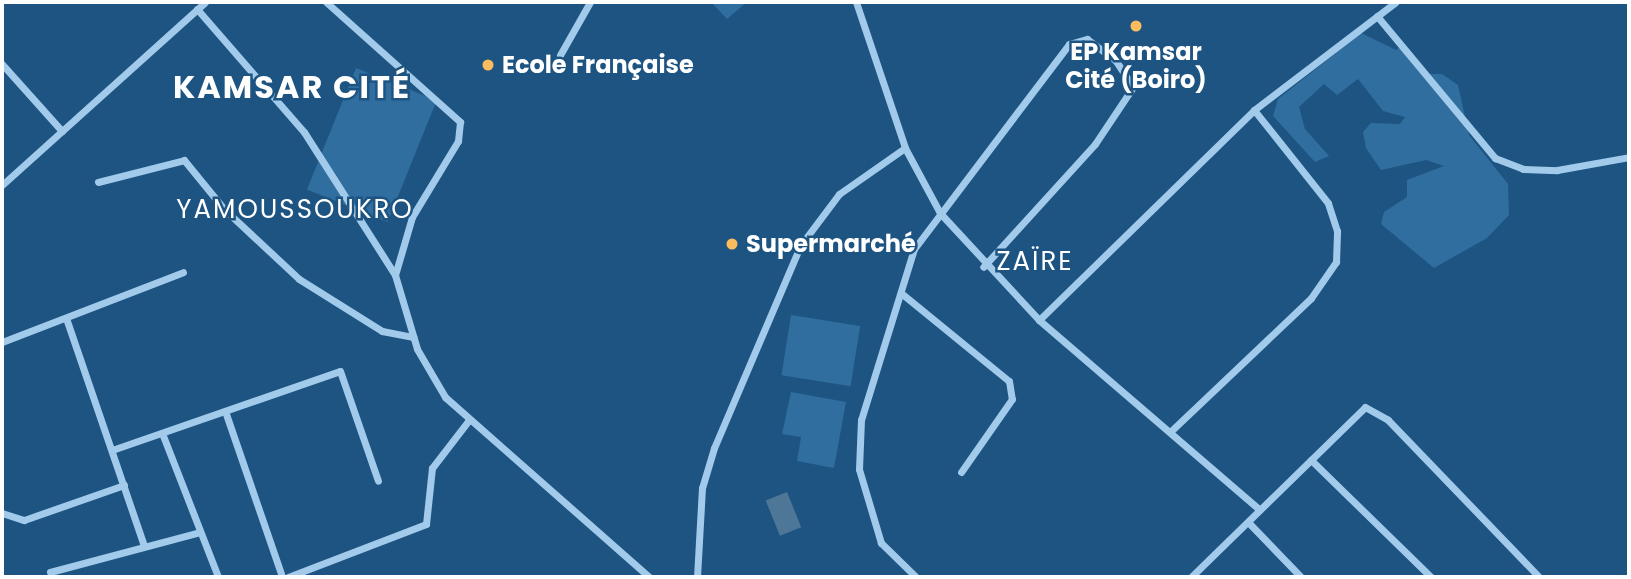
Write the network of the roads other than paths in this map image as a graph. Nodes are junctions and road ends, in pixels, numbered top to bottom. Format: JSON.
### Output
{"nodes":[{"id":1,"x":205,"y":2,"type":"edge"},
{"id":2,"x":326,"y":2,"type":"edge"},
{"id":3,"x":590,"y":2,"type":"edge"},
{"id":4,"x":856,"y":2,"type":"edge"},
{"id":5,"x":1396,"y":2,"type":"edge"},
{"id":6,"x":197,"y":9,"type":"junction"},
{"id":7,"x":1377,"y":16,"type":"junction"},
{"id":8,"x":560,"y":55,"type":"dead end"},
{"id":9,"x":2,"y":64,"type":"edge"},
{"id":10,"x":1254,"y":110,"type":"junction"},
{"id":11,"x":61,"y":131,"type":"junction"},
{"id":12,"x":905,"y":148,"type":"junction"},
{"id":13,"x":1629,"y":157,"type":"edge"},
{"id":14,"x":98,"y":182,"type":"dead end"},
{"id":15,"x":2,"y":185,"type":"edge"},
{"id":16,"x":940,"y":213,"type":"junction"},
{"id":17,"x":983,"y":267,"type":"junction"},
{"id":18,"x":183,"y":272,"type":"dead end"},
{"id":19,"x":395,"y":275,"type":"junction"},
{"id":20,"x":901,"y":293,"type":"junction"},
{"id":21,"x":65,"y":318,"type":"junction"},
{"id":22,"x":1038,"y":320,"type":"junction"},
{"id":23,"x":413,"y":337,"type":"junction"},
{"id":24,"x":2,"y":342,"type":"edge"},
{"id":25,"x":225,"y":411,"type":"junction"},
{"id":26,"x":468,"y":420,"type":"junction"},
{"id":27,"x":1171,"y":431,"type":"junction"},
{"id":28,"x":162,"y":433,"type":"junction"},
{"id":29,"x":112,"y":450,"type":"junction"},
{"id":30,"x":1311,"y":460,"type":"junction"},
{"id":31,"x":961,"y":472,"type":"dead end"},
{"id":32,"x":377,"y":481,"type":"dead end"},
{"id":33,"x":124,"y":485,"type":"junction"},
{"id":34,"x":1259,"y":510,"type":"junction"},
{"id":35,"x":2,"y":513,"type":"edge"},
{"id":36,"x":1248,"y":522,"type":"junction"},
{"id":37,"x":200,"y":532,"type":"junction"},
{"id":38,"x":144,"y":546,"type":"junction"},
{"id":39,"x":50,"y":572,"type":"dead end"},
{"id":40,"x":218,"y":577,"type":"edge"},
{"id":41,"x":282,"y":577,"type":"edge"},
{"id":42,"x":288,"y":577,"type":"edge"},
{"id":43,"x":649,"y":577,"type":"edge"},
{"id":44,"x":696,"y":577,"type":"edge"},
{"id":45,"x":916,"y":577,"type":"edge"},
{"id":46,"x":1191,"y":577,"type":"edge"},
{"id":47,"x":1301,"y":577,"type":"edge"},
{"id":48,"x":1431,"y":577,"type":"edge"},
{"id":49,"x":1539,"y":577,"type":"edge"}],
"edges":[{"from":1,"to":6,"type":"street"},
{"from":2,"to":19,"type":"street"},
{"from":3,"to":8,"type":"street"},
{"from":4,"to":12,"type":"street"},
{"from":5,"to":7,"type":"street"},
{"from":6,"to":11,"type":"street"},
{"from":6,"to":19,"type":"street"},
{"from":7,"to":10,"type":"street"},
{"from":7,"to":13,"type":"street"},
{"from":9,"to":11,"type":"street"},
{"from":10,"to":22,"type":"street"},
{"from":10,"to":27,"type":"street"},
{"from":11,"to":15,"type":"street"},
{"from":12,"to":16,"type":"street"},
{"from":12,"to":44,"type":"street"},
{"from":14,"to":23,"type":"street"},
{"from":16,"to":17,"type":"street"},
{"from":16,"to":17,"type":"street"},
{"from":16,"to":20,"type":"street"},
{"from":17,"to":22,"type":"street"},
{"from":18,"to":21,"type":"street"},
{"from":19,"to":23,"type":"street"},
{"from":20,"to":31,"type":"street"},
{"from":20,"to":45,"type":"street"},
{"from":21,"to":24,"type":"street"},
{"from":21,"to":29,"type":"street"},
{"from":22,"to":27,"type":"street"},
{"from":23,"to":26,"type":"street"},
{"from":25,"to":28,"type":"street"},
{"from":25,"to":32,"type":"street"},
{"from":25,"to":41,"type":"street"},
{"from":26,"to":42,"type":"street"},
{"from":26,"to":43,"type":"street"},
{"from":27,"to":34,"type":"street"},
{"from":28,"to":29,"type":"street"},
{"from":28,"to":37,"type":"street"},
{"from":29,"to":33,"type":"street"},
{"from":30,"to":34,"type":"street"},
{"from":30,"to":48,"type":"street"},
{"from":30,"to":49,"type":"street"},
{"from":33,"to":35,"type":"street"},
{"from":33,"to":38,"type":"street"},
{"from":34,"to":36,"type":"street"},
{"from":36,"to":46,"type":"street"},
{"from":36,"to":47,"type":"street"},
{"from":37,"to":38,"type":"street"},
{"from":37,"to":40,"type":"street"},
{"from":38,"to":39,"type":"street"}]}
